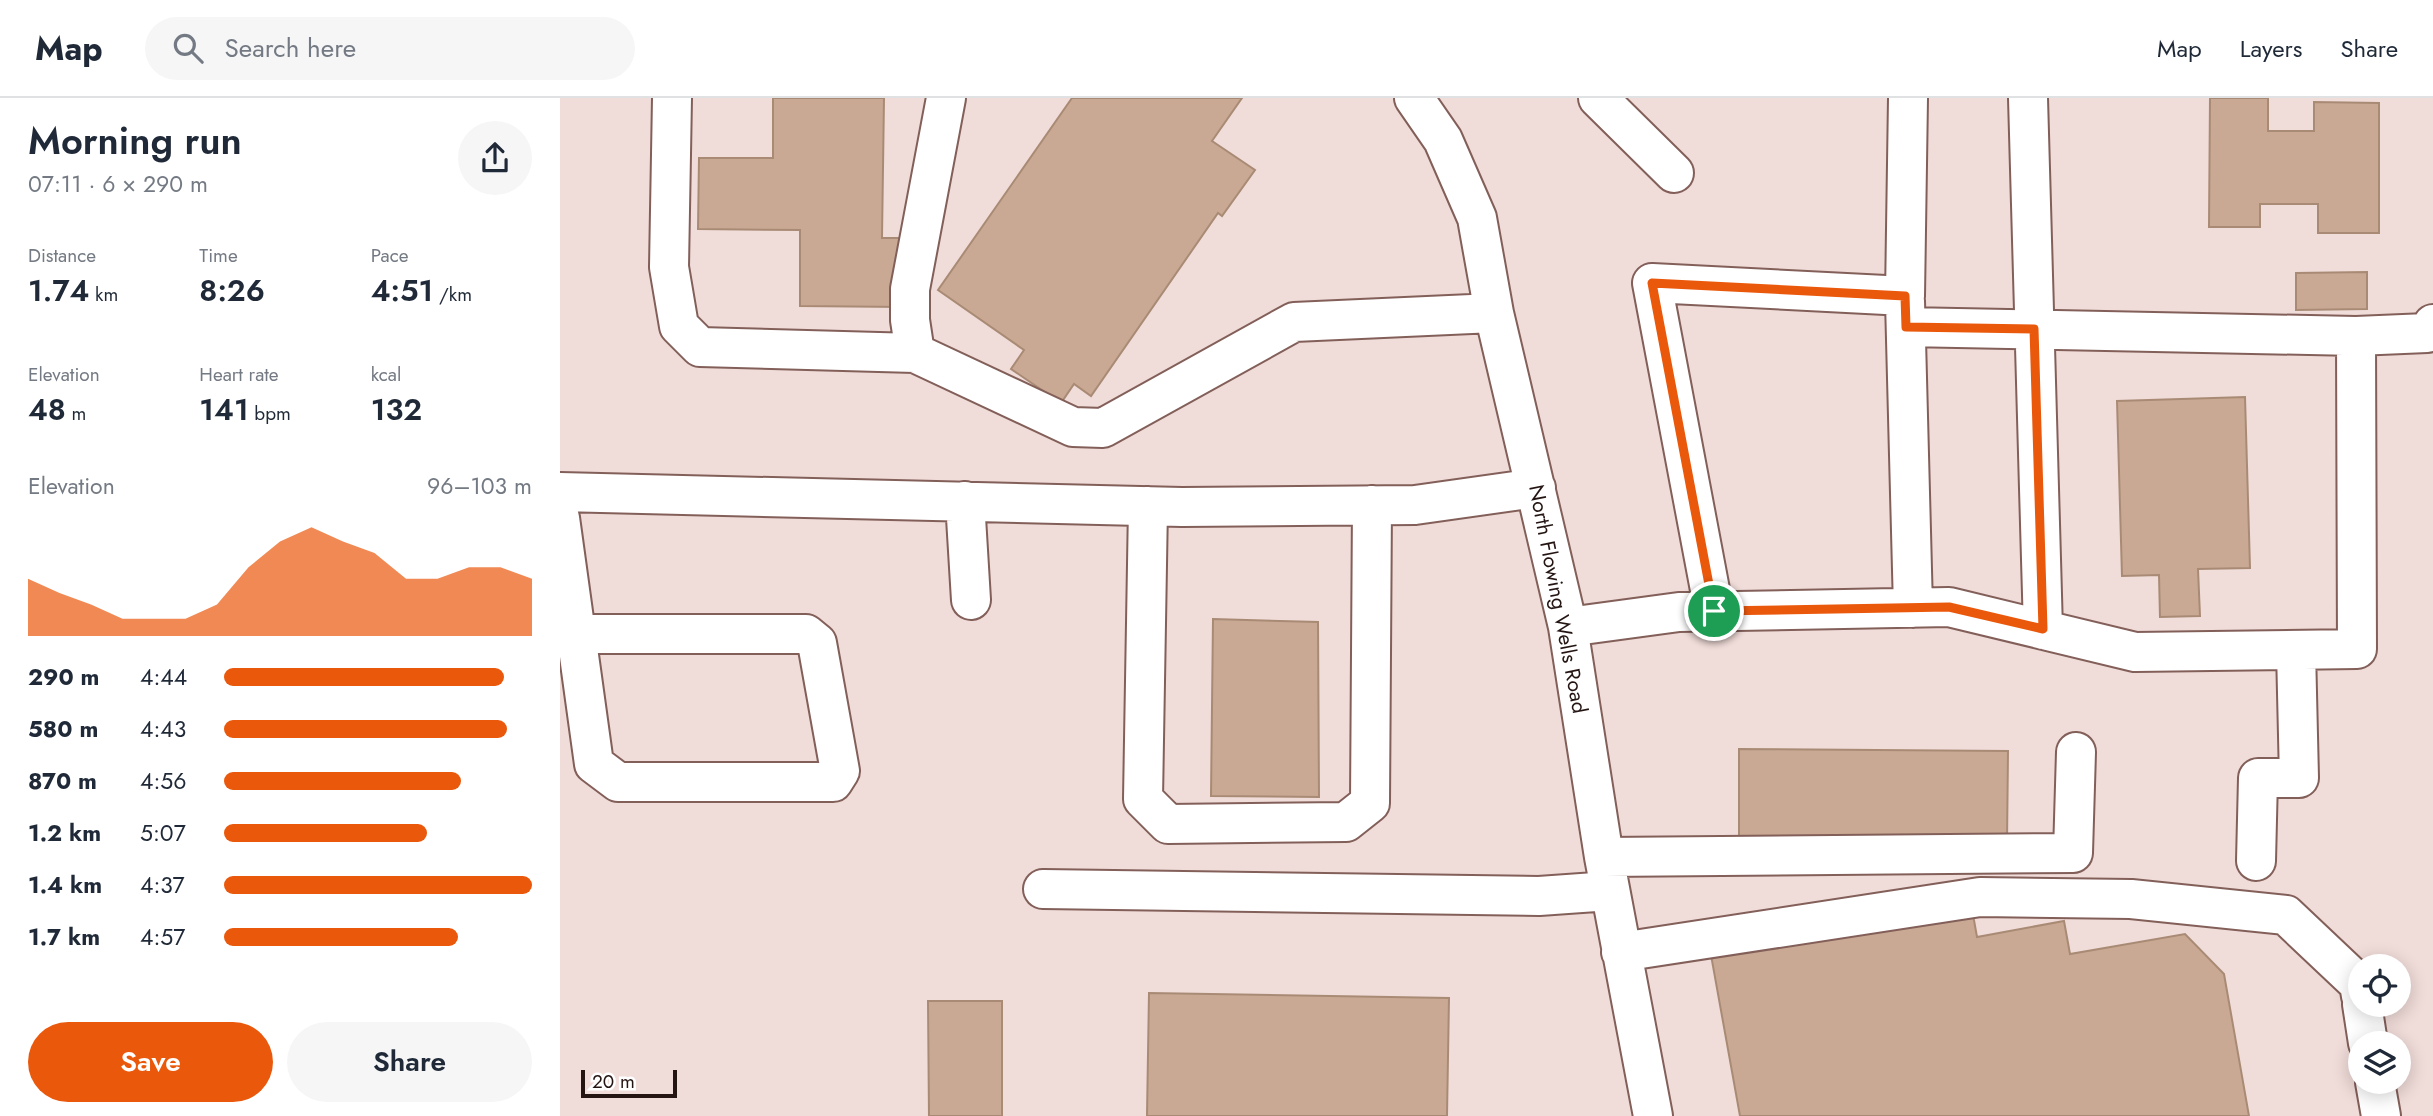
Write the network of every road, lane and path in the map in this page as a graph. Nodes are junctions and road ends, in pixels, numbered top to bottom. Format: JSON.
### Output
{"nodes":[{"id":1,"x":672,"y":98,"type":"edge"},
{"id":2,"x":946,"y":98,"type":"edge"},
{"id":3,"x":1414,"y":98,"type":"edge"},
{"id":4,"x":1448,"y":98,"type":"edge"},
{"id":5,"x":1598,"y":98,"type":"edge"},
{"id":6,"x":1908,"y":98,"type":"edge"},
{"id":7,"x":2028,"y":98,"type":"edge"},
{"id":8,"x":1443,"y":140,"type":"junction"},
{"id":9,"x":1674,"y":173,"type":"dead end"},
{"id":10,"x":1905,"y":311,"type":"junction"},
{"id":11,"x":1494,"y":313,"type":"junction"},
{"id":12,"x":2433,"y":324,"type":"edge"},
{"id":13,"x":2034,"y":329,"type":"junction"},
{"id":14,"x":2356,"y":336,"type":"junction"},
{"id":15,"x":915,"y":353,"type":"junction"},
{"id":16,"x":1536,"y":488,"type":"junction"},
{"id":17,"x":560,"y":492,"type":"edge"},
{"id":18,"x":965,"y":501,"type":"junction"},
{"id":19,"x":1372,"y":505,"type":"junction"},
{"id":20,"x":1148,"y":506,"type":"junction"},
{"id":21,"x":560,"y":518,"type":"edge"},
{"id":22,"x":971,"y":600,"type":"dead end"},
{"id":23,"x":1913,"y":608,"type":"junction"},
{"id":24,"x":1714,"y":611,"type":"junction"},
{"id":25,"x":1568,"y":627,"type":"junction"},
{"id":26,"x":2043,"y":629,"type":"junction"},
{"id":27,"x":575,"y":634,"type":"junction"},
{"id":28,"x":2296,"y":650,"type":"junction"},
{"id":29,"x":2076,"y":752,"type":"dead end"},
{"id":30,"x":2256,"y":861,"type":"dead end"},
{"id":31,"x":1607,"y":874,"type":"junction"},
{"id":32,"x":1044,"y":889,"type":"dead end"},
{"id":33,"x":1621,"y":952,"type":"junction"},
{"id":34,"x":2348,"y":974,"type":"edge"},
{"id":35,"x":2377,"y":1094,"type":"edge"},
{"id":36,"x":1653,"y":1116,"type":"edge"},
{"id":37,"x":2381,"y":1116,"type":"edge"}],
"edges":[{"from":1,"to":15,"type":"street"},
{"from":2,"to":15,"type":"street"},
{"from":3,"to":8,"type":"street","name":"North Flowing Wells Road"},
{"from":4,"to":8,"type":"street"},
{"from":5,"to":9,"type":"street"},
{"from":6,"to":10,"type":"street"},
{"from":7,"to":13,"type":"street"},
{"from":8,"to":11,"type":"street","name":"North Flowing Wells Road"},
{"from":10,"to":13,"type":"street"},
{"from":10,"to":23,"type":"street"},
{"from":10,"to":24,"type":"street"},
{"from":11,"to":15,"type":"street"},
{"from":11,"to":16,"type":"street","name":"North Flowing Wells Road"},
{"from":12,"to":14,"type":"street"},
{"from":13,"to":14,"type":"street"},
{"from":13,"to":26,"type":"street"},
{"from":14,"to":28,"type":"street"},
{"from":16,"to":19,"type":"street"},
{"from":16,"to":25,"type":"street","name":"North Flowing Wells Road"},
{"from":17,"to":18,"type":"street"},
{"from":18,"to":20,"type":"street"},
{"from":18,"to":22,"type":"street"},
{"from":19,"to":20,"type":"street"},
{"from":19,"to":20,"type":"street"},
{"from":21,"to":27,"type":"street"},
{"from":23,"to":24,"type":"street"},
{"from":23,"to":26,"type":"street"},
{"from":24,"to":25,"type":"street"},
{"from":25,"to":31,"type":"street","name":"North Flowing Wells Road"},
{"from":26,"to":28,"type":"street"},
{"from":27,"to":27,"type":"street"},
{"from":28,"to":30,"type":"street"},
{"from":29,"to":31,"type":"street"},
{"from":31,"to":32,"type":"street"},
{"from":31,"to":33,"type":"street","name":"North Flowing Wells Road"},
{"from":33,"to":34,"type":"street"},
{"from":33,"to":36,"type":"street","name":"North Flowing Wells Road"},
{"from":35,"to":37,"type":"street"}]}
